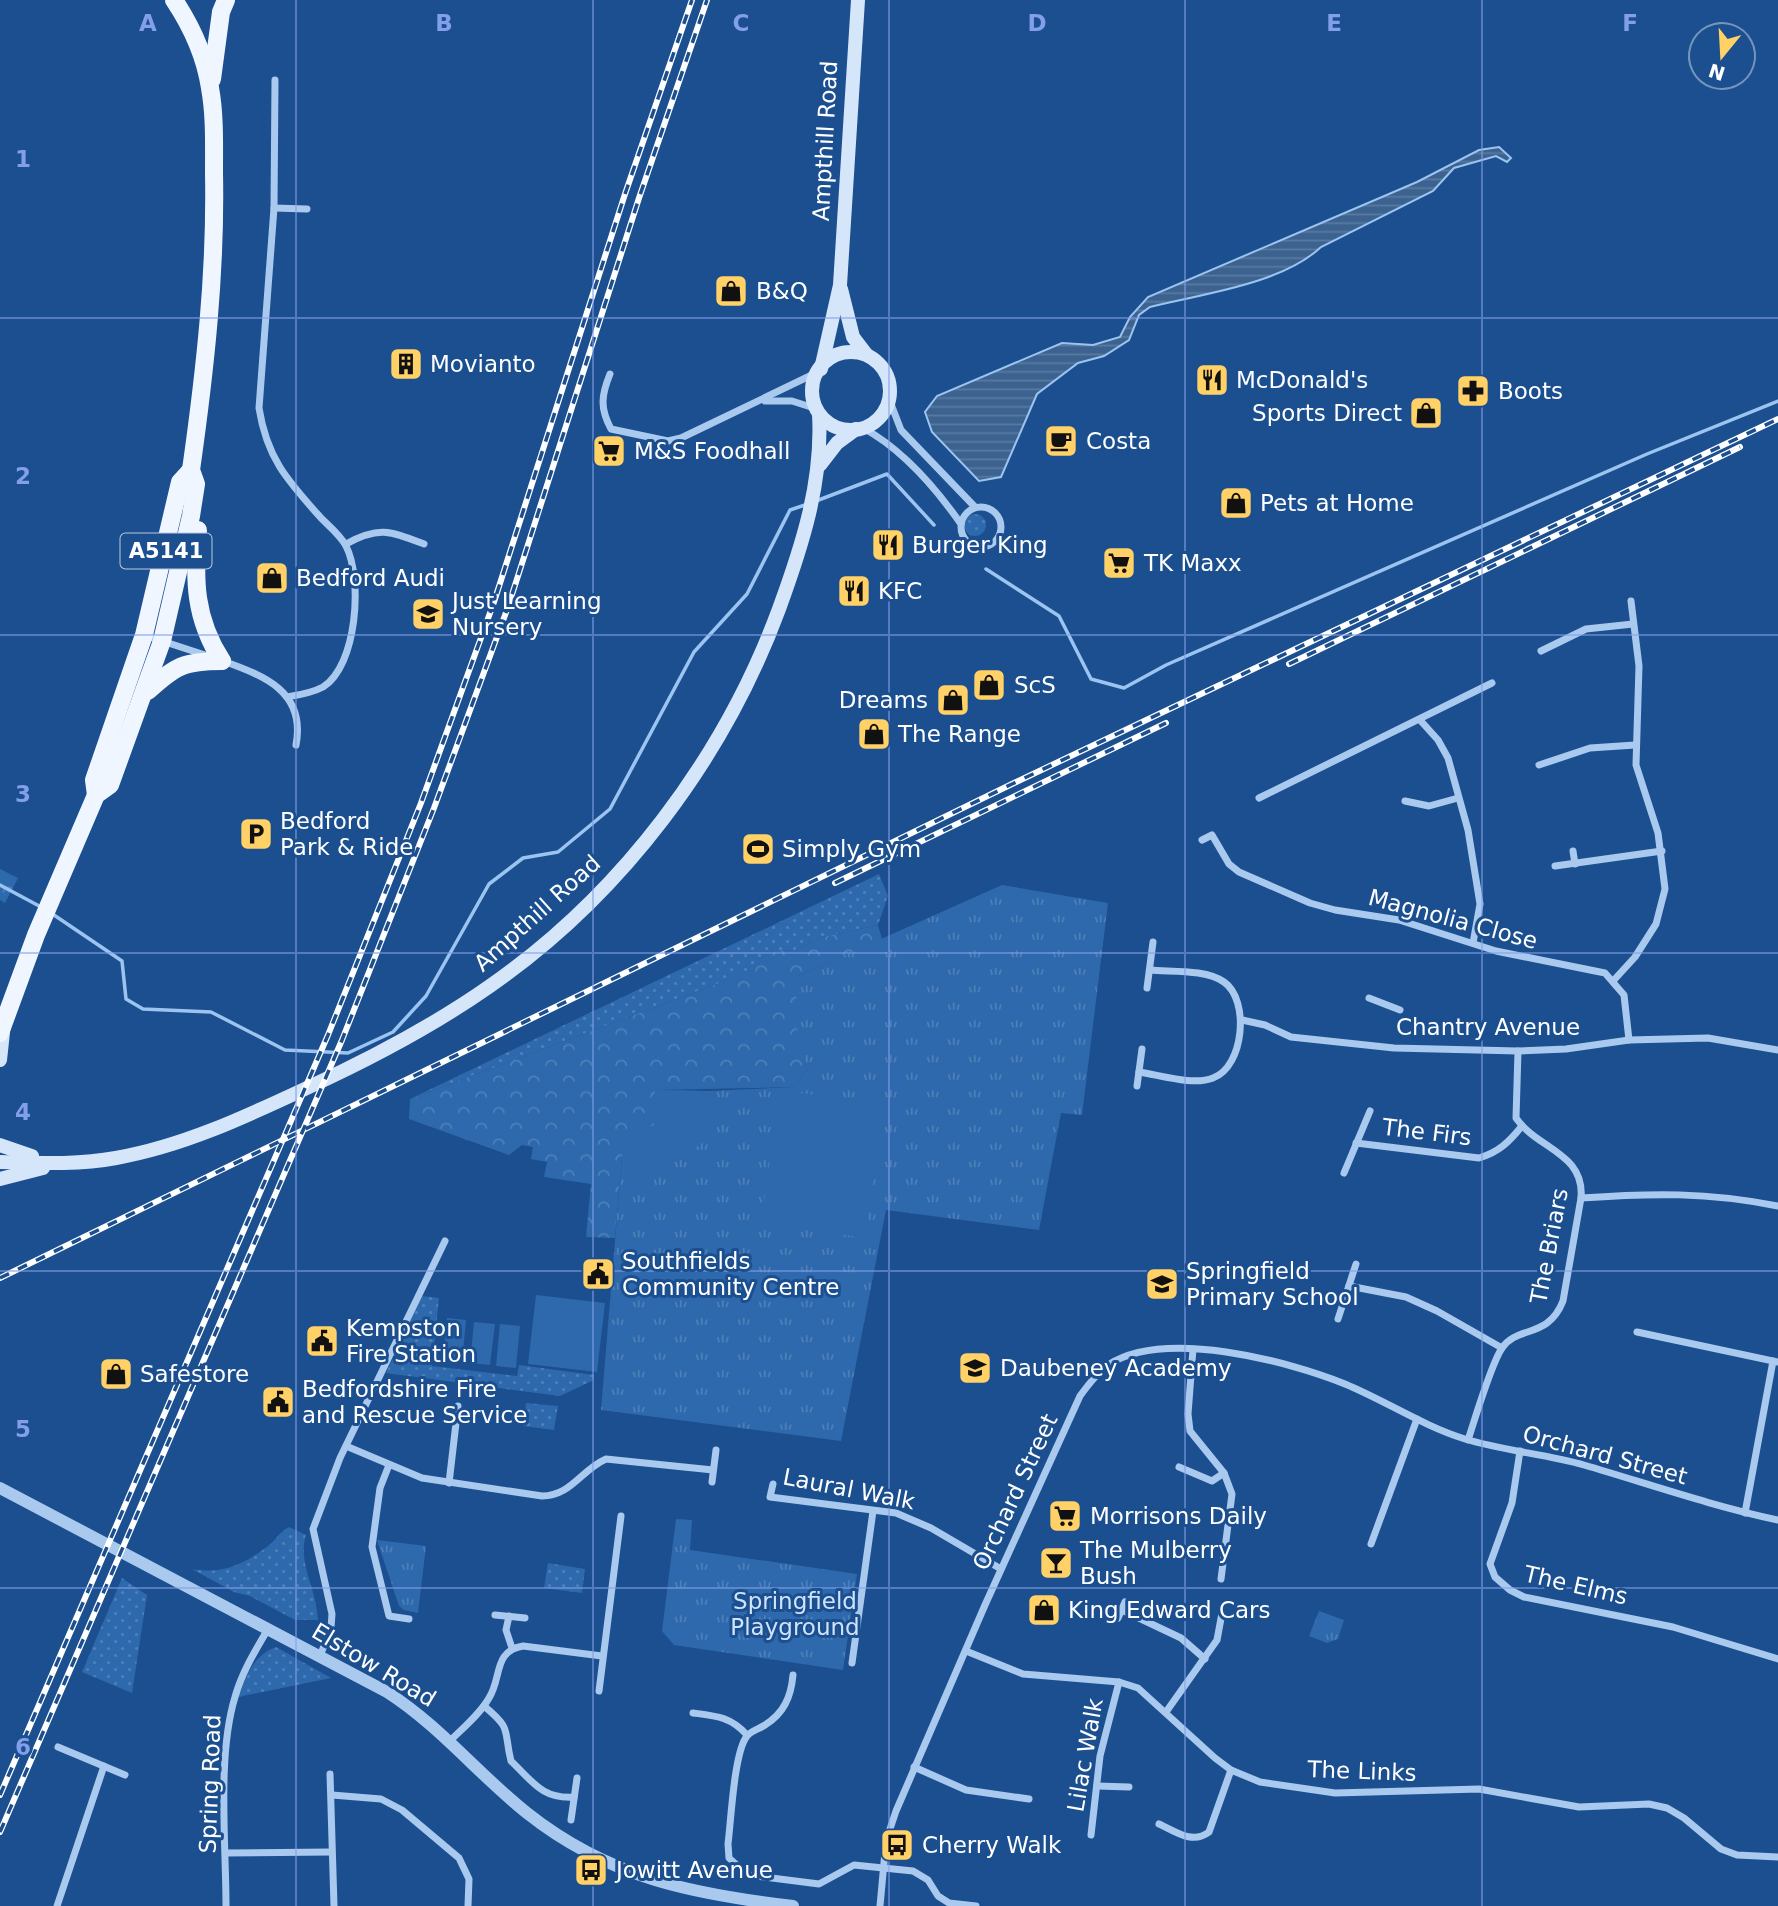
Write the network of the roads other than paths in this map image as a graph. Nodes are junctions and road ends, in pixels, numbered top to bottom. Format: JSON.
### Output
{"nodes":[{"id":1,"x":174,"y":0,"type":"edge"},
{"id":2,"x":226,"y":0,"type":"edge"},
{"id":3,"x":858,"y":0,"type":"edge"},
{"id":4,"x":275,"y":80,"type":"dead end"},
{"id":5,"x":211,"y":88,"type":"junction"},
{"id":6,"x":274,"y":208,"type":"junction"},
{"id":7,"x":307,"y":209,"type":"dead end"},
{"id":8,"x":840,"y":285,"type":"junction"},
{"id":9,"x":866,"y":354,"type":"junction"},
{"id":10,"x":819,"y":370,"type":"junction"},
{"id":11,"x":610,"y":374,"type":"dead end"},
{"id":12,"x":889,"y":399,"type":"junction"},
{"id":13,"x":764,"y":401,"type":"junction"},
{"id":14,"x":817,"y":411,"type":"junction"},
{"id":15,"x":859,"y":429,"type":"junction"},
{"id":16,"x":819,"y":466,"type":"junction"},
{"id":17,"x":191,"y":470,"type":"junction"},
{"id":18,"x":975,"y":508,"type":"junction"},
{"id":19,"x":191,"y":516,"type":"junction"},
{"id":20,"x":961,"y":524,"type":"junction"},
{"id":21,"x":345,"y":544,"type":"junction"},
{"id":22,"x":424,"y":544,"type":"dead end"},
{"id":23,"x":1631,"y":601,"type":"dead end"},
{"id":24,"x":1633,"y":624,"type":"junction"},
{"id":25,"x":144,"y":635,"type":"junction"},
{"id":26,"x":162,"y":641,"type":"junction"},
{"id":27,"x":1541,"y":651,"type":"dead end"},
{"id":28,"x":222,"y":661,"type":"junction"},
{"id":29,"x":1492,"y":683,"type":"dead end"},
{"id":30,"x":145,"y":694,"type":"junction"},
{"id":31,"x":287,"y":697,"type":"junction"},
{"id":32,"x":1420,"y":720,"type":"junction"},
{"id":33,"x":296,"y":745,"type":"dead end"},
{"id":34,"x":1635,"y":745,"type":"junction"},
{"id":35,"x":1539,"y":765,"type":"dead end"},
{"id":36,"x":96,"y":795,"type":"junction"},
{"id":37,"x":1259,"y":798,"type":"dead end"},
{"id":38,"x":1458,"y":798,"type":"junction"},
{"id":39,"x":1405,"y":801,"type":"dead end"},
{"id":40,"x":1202,"y":840,"type":"dead end"},
{"id":41,"x":1573,"y":851,"type":"dead end"},
{"id":42,"x":1662,"y":851,"type":"junction"},
{"id":43,"x":1575,"y":864,"type":"junction"},
{"id":44,"x":1555,"y":866,"type":"dead end"},
{"id":45,"x":1153,"y":942,"type":"dead end"},
{"id":46,"x":1473,"y":943,"type":"junction"},
{"id":47,"x":1150,"y":970,"type":"junction"},
{"id":48,"x":1614,"y":980,"type":"junction"},
{"id":49,"x":1147,"y":988,"type":"dead end"},
{"id":50,"x":1369,"y":998,"type":"dead end"},
{"id":51,"x":1400,"y":1010,"type":"dead end"},
{"id":52,"x":1242,"y":1020,"type":"junction"},
{"id":53,"x":2,"y":1026,"type":"edge"},
{"id":54,"x":1629,"y":1040,"type":"junction"},
{"id":55,"x":1142,"y":1049,"type":"dead end"},
{"id":56,"x":1778,"y":1050,"type":"edge"},
{"id":57,"x":1518,"y":1051,"type":"junction"},
{"id":58,"x":0,"y":1060,"type":"edge"},
{"id":59,"x":1139,"y":1072,"type":"junction"},
{"id":60,"x":1137,"y":1086,"type":"dead end"},
{"id":61,"x":1370,"y":1111,"type":"dead end"},
{"id":62,"x":1522,"y":1126,"type":"junction"},
{"id":63,"x":1356,"y":1143,"type":"junction"},
{"id":64,"x":0,"y":1145,"type":"edge"},
{"id":65,"x":0,"y":1162,"type":"edge"},
{"id":66,"x":68,"y":1163,"type":"junction"},
{"id":67,"x":1344,"y":1173,"type":"dead end"},
{"id":68,"x":0,"y":1179,"type":"edge"},
{"id":69,"x":1580,"y":1198,"type":"junction"},
{"id":70,"x":1778,"y":1206,"type":"edge"},
{"id":71,"x":445,"y":1241,"type":"dead end"},
{"id":72,"x":1356,"y":1264,"type":"dead end"},
{"id":73,"x":1349,"y":1286,"type":"junction"},
{"id":74,"x":1338,"y":1319,"type":"dead end"},
{"id":75,"x":1637,"y":1332,"type":"dead end"},
{"id":76,"x":1502,"y":1348,"type":"junction"},
{"id":77,"x":1193,"y":1349,"type":"junction"},
{"id":78,"x":1775,"y":1362,"type":"edge"},
{"id":79,"x":458,"y":1406,"type":"dead end"},
{"id":80,"x":1417,"y":1419,"type":"junction"},
{"id":81,"x":1468,"y":1440,"type":"junction"},
{"id":82,"x":346,"y":1446,"type":"junction"},
{"id":83,"x":716,"y":1450,"type":"dead end"},
{"id":84,"x":1520,"y":1451,"type":"junction"},
{"id":85,"x":389,"y":1465,"type":"junction"},
{"id":86,"x":1179,"y":1467,"type":"dead end"},
{"id":87,"x":713,"y":1471,"type":"junction"},
{"id":88,"x":1223,"y":1472,"type":"junction"},
{"id":89,"x":712,"y":1482,"type":"dead end"},
{"id":90,"x":449,"y":1483,"type":"junction"},
{"id":91,"x":773,"y":1484,"type":"dead end"},
{"id":92,"x":0,"y":1488,"type":"edge"},
{"id":93,"x":873,"y":1511,"type":"junction"},
{"id":94,"x":1745,"y":1513,"type":"junction"},
{"id":95,"x":621,"y":1516,"type":"dead end"},
{"id":96,"x":1778,"y":1520,"type":"edge"},
{"id":97,"x":1371,"y":1544,"type":"dead end"},
{"id":98,"x":1001,"y":1569,"type":"junction"},
{"id":99,"x":1221,"y":1579,"type":"dead end"},
{"id":100,"x":1222,"y":1613,"type":"dead end"},
{"id":101,"x":495,"y":1615,"type":"dead end"},
{"id":102,"x":509,"y":1616,"type":"junction"},
{"id":103,"x":525,"y":1618,"type":"dead end"},
{"id":104,"x":1118,"y":1618,"type":"dead end"},
{"id":105,"x":408,"y":1619,"type":"dead end"},
{"id":106,"x":268,"y":1629,"type":"junction"},
{"id":107,"x":512,"y":1648,"type":"junction"},
{"id":108,"x":966,"y":1651,"type":"junction"},
{"id":109,"x":320,"y":1656,"type":"junction"},
{"id":110,"x":602,"y":1656,"type":"junction"},
{"id":111,"x":1205,"y":1659,"type":"junction"},
{"id":112,"x":1778,"y":1659,"type":"edge"},
{"id":113,"x":852,"y":1662,"type":"dead end"},
{"id":114,"x":793,"y":1675,"type":"dead end"},
{"id":115,"x":1119,"y":1682,"type":"junction"},
{"id":116,"x":599,"y":1691,"type":"dead end"},
{"id":117,"x":484,"y":1706,"type":"junction"},
{"id":118,"x":1166,"y":1712,"type":"junction"},
{"id":119,"x":694,"y":1713,"type":"dead end"},
{"id":120,"x":747,"y":1735,"type":"junction"},
{"id":121,"x":451,"y":1740,"type":"junction"},
{"id":122,"x":58,"y":1747,"type":"dead end"},
{"id":123,"x":104,"y":1766,"type":"junction"},
{"id":124,"x":914,"y":1767,"type":"junction"},
{"id":125,"x":1231,"y":1770,"type":"junction"},
{"id":126,"x":125,"y":1774,"type":"dead end"},
{"id":127,"x":330,"y":1774,"type":"dead end"},
{"id":128,"x":577,"y":1778,"type":"dead end"},
{"id":129,"x":1097,"y":1786,"type":"junction"},
{"id":130,"x":1129,"y":1787,"type":"dead end"},
{"id":131,"x":332,"y":1795,"type":"junction"},
{"id":132,"x":574,"y":1797,"type":"junction"},
{"id":133,"x":1029,"y":1799,"type":"dead end"},
{"id":134,"x":1083,"y":1814,"type":"dead end"},
{"id":135,"x":1093,"y":1814,"type":"junction"},
{"id":136,"x":571,"y":1820,"type":"dead end"},
{"id":137,"x":1159,"y":1824,"type":"dead end"},
{"id":138,"x":1091,"y":1835,"type":"dead end"},
{"id":139,"x":331,"y":1852,"type":"junction"},
{"id":140,"x":226,"y":1853,"type":"junction"},
{"id":141,"x":1778,"y":1857,"type":"edge"},
{"id":142,"x":881,"y":1868,"type":"junction"},
{"id":143,"x":754,"y":1904,"type":"edge"},
{"id":144,"x":57,"y":1906,"type":"edge"},
{"id":145,"x":226,"y":1906,"type":"edge"},
{"id":146,"x":334,"y":1906,"type":"edge"},
{"id":147,"x":468,"y":1906,"type":"edge"},
{"id":148,"x":793,"y":1906,"type":"edge"},
{"id":149,"x":880,"y":1906,"type":"edge"},
{"id":150,"x":976,"y":1906,"type":"edge"}],
"edges":[{"from":1,"to":5,"type":"main road","number":"A5141"},
{"from":2,"to":5,"type":"main road","number":"A5141"},
{"from":3,"to":8,"type":"main road","name":"Ampthill Road"},
{"from":4,"to":6,"type":"street"},
{"from":5,"to":17,"type":"main road","number":"A5141"},
{"from":6,"to":7,"type":"street"},
{"from":6,"to":21,"type":"street"},
{"from":8,"to":9,"type":"main road","name":"Ampthill Road"},
{"from":8,"to":10,"type":"main road","name":"Ampthill Road"},
{"from":9,"to":10,"type":"main road"},
{"from":9,"to":12,"type":"main road"},
{"from":10,"to":13,"type":"street"},
{"from":10,"to":14,"type":"main road"},
{"from":11,"to":13,"type":"street"},
{"from":12,"to":15,"type":"main road"},
{"from":12,"to":18,"type":"street"},
{"from":13,"to":14,"type":"street"},
{"from":14,"to":15,"type":"main road"},
{"from":14,"to":16,"type":"main road","name":"Ampthill Road"},
{"from":15,"to":16,"type":"main road","name":"Ampthill Road"},
{"from":15,"to":20,"type":"street"},
{"from":16,"to":66,"type":"main road","name":"Ampthill Road"},
{"from":17,"to":19,"type":"main road","number":"A5141"},
{"from":17,"to":25,"type":"main road","number":"A5141"},
{"from":18,"to":20,"type":"street"},
{"from":18,"to":20,"type":"street"},
{"from":19,"to":26,"type":"main road","number":"A5141"},
{"from":19,"to":28,"type":"main road"},
{"from":21,"to":22,"type":"street"},
{"from":21,"to":31,"type":"street"},
{"from":23,"to":24,"type":"street"},
{"from":24,"to":27,"type":"street"},
{"from":24,"to":34,"type":"street"},
{"from":25,"to":26,"type":"street"},
{"from":25,"to":36,"type":"main road","number":"A5141"},
{"from":26,"to":28,"type":"street"},
{"from":26,"to":30,"type":"main road","number":"A5141"},
{"from":28,"to":30,"type":"main road"},
{"from":28,"to":31,"type":"street"},
{"from":29,"to":32,"type":"street"},
{"from":30,"to":36,"type":"main road","number":"A5141"},
{"from":31,"to":33,"type":"street"},
{"from":32,"to":37,"type":"street"},
{"from":32,"to":38,"type":"street"},
{"from":34,"to":35,"type":"street"},
{"from":34,"to":42,"type":"street"},
{"from":36,"to":53,"type":"main road","number":"A5141"},
{"from":38,"to":39,"type":"street"},
{"from":38,"to":46,"type":"street"},
{"from":40,"to":46,"type":"street","name":"Magnolia Close"},
{"from":41,"to":43,"type":"street"},
{"from":42,"to":43,"type":"street"},
{"from":42,"to":48,"type":"street"},
{"from":43,"to":44,"type":"street"},
{"from":45,"to":47,"type":"street"},
{"from":46,"to":48,"type":"street","name":"Magnolia Close"},
{"from":47,"to":49,"type":"street"},
{"from":47,"to":52,"type":"street"},
{"from":48,"to":54,"type":"street"},
{"from":50,"to":51,"type":"street"},
{"from":52,"to":57,"type":"street","name":"Chantry Avenue"},
{"from":52,"to":59,"type":"street"},
{"from":53,"to":58,"type":"main road"},
{"from":54,"to":56,"type":"street","name":"Chantry Avenue"},
{"from":54,"to":57,"type":"street","name":"Chantry Avenue"},
{"from":55,"to":59,"type":"street"},
{"from":57,"to":62,"type":"street"},
{"from":59,"to":60,"type":"street"},
{"from":61,"to":63,"type":"street","name":"The Firs"},
{"from":62,"to":63,"type":"street","name":"The Firs"},
{"from":62,"to":69,"type":"street","name":"The Briars"},
{"from":63,"to":67,"type":"street","name":"The Firs"},
{"from":64,"to":66,"type":"main road"},
{"from":65,"to":66,"type":"main road","name":"Ampthill Road"},
{"from":66,"to":68,"type":"main road","name":"Ampthill Road"},
{"from":69,"to":70,"type":"street"},
{"from":69,"to":76,"type":"street","name":"The Briars"},
{"from":71,"to":82,"type":"street"},
{"from":72,"to":73,"type":"street"},
{"from":73,"to":74,"type":"street"},
{"from":73,"to":76,"type":"street"},
{"from":75,"to":78,"type":"street"},
{"from":76,"to":81,"type":"street"},
{"from":77,"to":80,"type":"street","name":"Orchard Street"},
{"from":77,"to":88,"type":"street"},
{"from":77,"to":98,"type":"street","name":"Orchard Street"},
{"from":78,"to":94,"type":"street"},
{"from":79,"to":90,"type":"street"},
{"from":80,"to":81,"type":"street","name":"Orchard Street"},
{"from":80,"to":97,"type":"street"},
{"from":81,"to":84,"type":"street","name":"Orchard Street"},
{"from":82,"to":85,"type":"street"},
{"from":82,"to":109,"type":"street"},
{"from":83,"to":87,"type":"street"},
{"from":84,"to":94,"type":"street","name":"Orchard Street"},
{"from":84,"to":112,"type":"street","name":"The Elms"},
{"from":85,"to":90,"type":"street"},
{"from":85,"to":105,"type":"street"},
{"from":86,"to":88,"type":"street"},
{"from":87,"to":89,"type":"street"},
{"from":87,"to":90,"type":"street"},
{"from":88,"to":99,"type":"street"},
{"from":91,"to":93,"type":"street","name":"Laural Walk"},
{"from":92,"to":106,"type":"street","name":"Elstow Road"},
{"from":93,"to":98,"type":"street","name":"Laural Walk"},
{"from":93,"to":113,"type":"street"},
{"from":94,"to":96,"type":"street","name":"Orchard Street"},
{"from":95,"to":110,"type":"street"},
{"from":98,"to":108,"type":"street","name":"Orchard Street"},
{"from":100,"to":111,"type":"street"},
{"from":101,"to":102,"type":"street"},
{"from":102,"to":103,"type":"street"},
{"from":102,"to":107,"type":"street"},
{"from":104,"to":111,"type":"street"},
{"from":106,"to":109,"type":"street","name":"Elstow Road"},
{"from":106,"to":140,"type":"street","name":"Spring Road"},
{"from":107,"to":110,"type":"street"},
{"from":107,"to":117,"type":"street"},
{"from":108,"to":115,"type":"street","name":"The Links"},
{"from":108,"to":124,"type":"street","name":"Orchard Street"},
{"from":109,"to":121,"type":"street","name":"Elstow Road"},
{"from":110,"to":116,"type":"street"},
{"from":111,"to":118,"type":"street"},
{"from":114,"to":120,"type":"street"},
{"from":115,"to":118,"type":"street","name":"The Links"},
{"from":115,"to":129,"type":"street","name":"Lilac Walk"},
{"from":117,"to":121,"type":"street"},
{"from":117,"to":132,"type":"street"},
{"from":118,"to":125,"type":"street","name":"The Links"},
{"from":119,"to":120,"type":"street"},
{"from":120,"to":142,"type":"street"},
{"from":121,"to":143,"type":"street","name":"Elstow Road"},
{"from":122,"to":123,"type":"street"},
{"from":123,"to":126,"type":"street"},
{"from":123,"to":144,"type":"street"},
{"from":124,"to":133,"type":"street","name":"Lilac Walk"},
{"from":124,"to":142,"type":"street","name":"Orchard Street"},
{"from":125,"to":137,"type":"street"},
{"from":125,"to":141,"type":"street","name":"The Links"},
{"from":127,"to":131,"type":"street"},
{"from":128,"to":132,"type":"street"},
{"from":129,"to":130,"type":"street"},
{"from":129,"to":135,"type":"street","name":"Lilac Walk"},
{"from":131,"to":139,"type":"street"},
{"from":131,"to":147,"type":"street"},
{"from":132,"to":136,"type":"street"},
{"from":134,"to":135,"type":"street"},
{"from":135,"to":138,"type":"street","name":"Lilac Walk"},
{"from":139,"to":140,"type":"street"},
{"from":139,"to":146,"type":"street"},
{"from":140,"to":145,"type":"street","name":"Spring Road"},
{"from":142,"to":149,"type":"street","name":"Orchard Street"},
{"from":142,"to":150,"type":"street"},
{"from":143,"to":148,"type":"street","name":"Elstow Road"}]}
